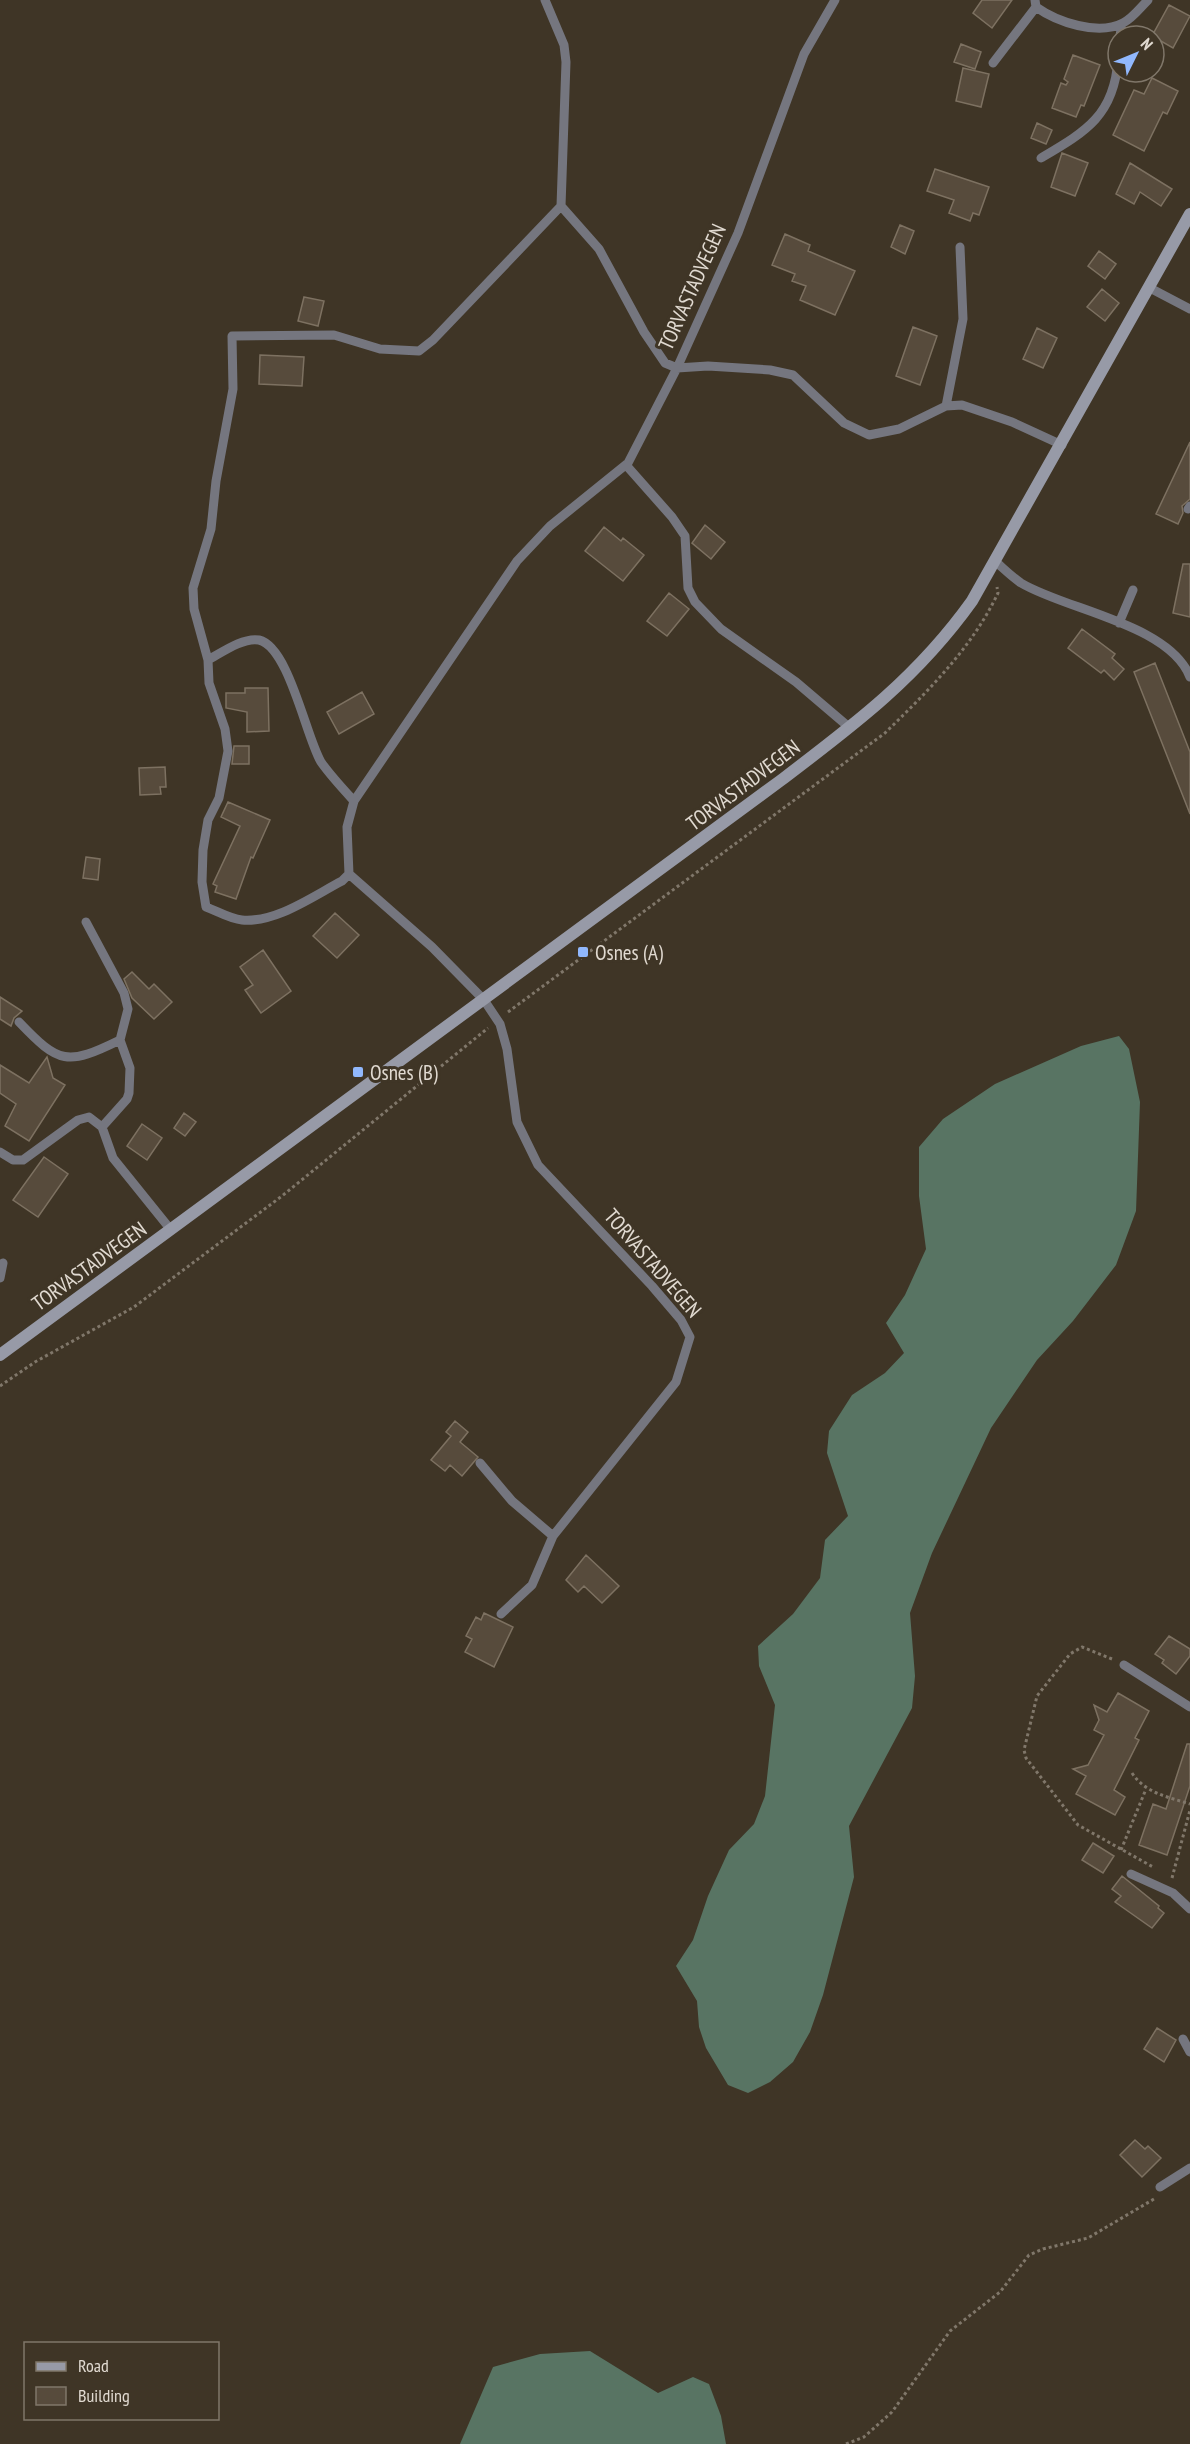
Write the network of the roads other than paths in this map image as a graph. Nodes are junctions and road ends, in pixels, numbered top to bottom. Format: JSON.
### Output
{"nodes":[{"id":1,"x":545,"y":0,"type":"edge"},
{"id":2,"x":835,"y":0,"type":"edge"},
{"id":3,"x":1148,"y":0,"type":"edge"},
{"id":4,"x":1036,"y":3,"type":"edge"},
{"id":5,"x":1122,"y":24,"type":"edge"},
{"id":6,"x":1106,"y":26,"type":"edge"},
{"id":7,"x":993,"y":63,"type":"dead end"},
{"id":8,"x":1111,"y":84,"type":"edge"},
{"id":9,"x":1041,"y":158,"type":"dead end"},
{"id":10,"x":561,"y":206,"type":"junction"},
{"id":11,"x":1190,"y":214,"type":"edge"},
{"id":12,"x":960,"y":248,"type":"dead end"},
{"id":13,"x":1148,"y":288,"type":"junction"},
{"id":14,"x":1190,"y":309,"type":"edge"},
{"id":15,"x":677,"y":368,"type":"junction"},
{"id":16,"x":946,"y":406,"type":"junction"},
{"id":17,"x":1062,"y":445,"type":"junction"},
{"id":18,"x":626,"y":465,"type":"junction"},
{"id":19,"x":996,"y":562,"type":"junction"},
{"id":20,"x":1133,"y":590,"type":"dead end"},
{"id":21,"x":1119,"y":622,"type":"junction"},
{"id":22,"x":208,"y":660,"type":"junction"},
{"id":23,"x":1190,"y":677,"type":"edge"},
{"id":24,"x":850,"y":728,"type":"junction"},
{"id":25,"x":354,"y":801,"type":"junction"},
{"id":26,"x":349,"y":874,"type":"junction"},
{"id":27,"x":86,"y":922,"type":"dead end"},
{"id":28,"x":484,"y":1000,"type":"junction"},
{"id":29,"x":19,"y":1022,"type":"dead end"},
{"id":30,"x":120,"y":1040,"type":"junction"},
{"id":31,"x":102,"y":1127,"type":"junction"},
{"id":32,"x":0,"y":1152,"type":"edge"},
{"id":33,"x":171,"y":1230,"type":"junction"},
{"id":34,"x":3,"y":1263,"type":"dead end"},
{"id":35,"x":0,"y":1278,"type":"edge"},
{"id":36,"x":0,"y":1355,"type":"edge"},
{"id":37,"x":480,"y":1463,"type":"dead end"},
{"id":38,"x":553,"y":1536,"type":"junction"},
{"id":39,"x":501,"y":1614,"type":"dead end"},
{"id":40,"x":1124,"y":1665,"type":"road end"},
{"id":41,"x":1190,"y":1707,"type":"edge"},
{"id":42,"x":1131,"y":1874,"type":"dead end"},
{"id":43,"x":1190,"y":1909,"type":"edge"},
{"id":44,"x":1183,"y":2039,"type":"dead end"},
{"id":45,"x":1190,"y":2052,"type":"edge"},
{"id":46,"x":1190,"y":2168,"type":"edge"},
{"id":47,"x":1160,"y":2187,"type":"road end"}],
"edges":[{"from":1,"to":10,"type":"lane"},
{"from":2,"to":15,"type":"lane","name":"TORVASTADVEGEN"},
{"from":3,"to":5,"type":"lane"},
{"from":4,"to":6,"type":"lane"},
{"from":4,"to":7,"type":"lane"},
{"from":8,"to":9,"type":"lane"},
{"from":10,"to":15,"type":"lane"},
{"from":10,"to":22,"type":"lane"},
{"from":11,"to":13,"type":"main road","name":"TORVASTADVEGEN"},
{"from":12,"to":16,"type":"lane"},
{"from":13,"to":14,"type":"lane"},
{"from":13,"to":17,"type":"main road","name":"TORVASTADVEGEN"},
{"from":15,"to":16,"type":"lane","name":"TORVASTADVEGEN"},
{"from":15,"to":18,"type":"lane"},
{"from":16,"to":17,"type":"lane"},
{"from":17,"to":19,"type":"main road","name":"TORVASTADVEGEN"},
{"from":18,"to":24,"type":"lane"},
{"from":18,"to":25,"type":"lane"},
{"from":19,"to":21,"type":"lane"},
{"from":19,"to":24,"type":"main road","name":"TORVASTADVEGEN"},
{"from":20,"to":21,"type":"lane"},
{"from":21,"to":23,"type":"lane"},
{"from":22,"to":25,"type":"lane"},
{"from":22,"to":26,"type":"lane"},
{"from":24,"to":28,"type":"main road","name":"TORVASTADVEGEN"},
{"from":25,"to":26,"type":"lane"},
{"from":26,"to":28,"type":"lane","name":"TORVASTADVEGEN"},
{"from":27,"to":30,"type":"lane"},
{"from":28,"to":33,"type":"main road","name":"TORVASTADVEGEN"},
{"from":28,"to":38,"type":"lane","name":"TORVASTADVEGEN"},
{"from":29,"to":30,"type":"lane"},
{"from":30,"to":31,"type":"lane"},
{"from":31,"to":32,"type":"lane"},
{"from":31,"to":33,"type":"lane","name":"TORVASTADVEGEN"},
{"from":33,"to":36,"type":"main road","name":"TORVASTADVEGEN"},
{"from":34,"to":35,"type":"lane"},
{"from":37,"to":38,"type":"lane"},
{"from":38,"to":39,"type":"lane","name":"TORVASTADVEGEN"},
{"from":40,"to":41,"type":"lane"},
{"from":42,"to":43,"type":"lane"},
{"from":44,"to":45,"type":"lane"},
{"from":46,"to":47,"type":"lane"}]}
